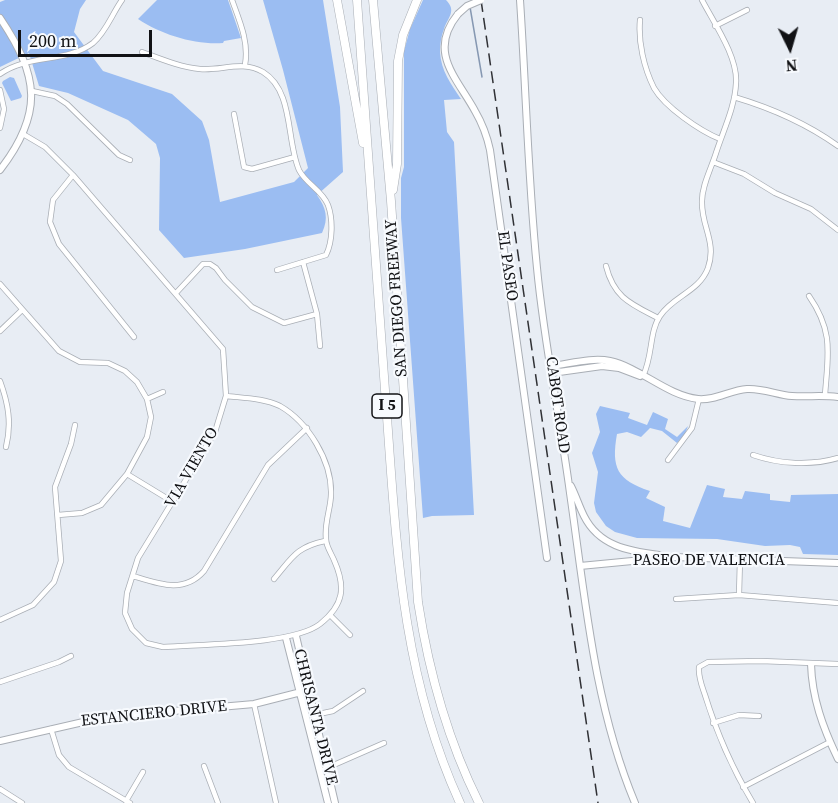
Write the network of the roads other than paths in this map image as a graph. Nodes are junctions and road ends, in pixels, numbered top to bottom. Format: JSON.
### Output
{"nodes":[{"id":1,"x":122,"y":0,"type":"edge"},
{"id":2,"x":232,"y":0,"type":"edge"},
{"id":3,"x":337,"y":0,"type":"edge"},
{"id":4,"x":357,"y":0,"type":"edge"},
{"id":5,"x":372,"y":0,"type":"edge"},
{"id":6,"x":417,"y":0,"type":"edge"},
{"id":7,"x":481,"y":0,"type":"edge"},
{"id":8,"x":520,"y":0,"type":"edge"},
{"id":9,"x":702,"y":0,"type":"edge"},
{"id":10,"x":747,"y":10,"type":"dead end"},
{"id":11,"x":0,"y":18,"type":"edge"},
{"id":12,"x":639,"y":20,"type":"dead end"},
{"id":13,"x":715,"y":26,"type":"junction"},
{"id":14,"x":142,"y":52,"type":"dead end"},
{"id":15,"x":25,"y":61,"type":"junction"},
{"id":16,"x":245,"y":65,"type":"junction"},
{"id":17,"x":0,"y":74,"type":"edge"},
{"id":18,"x":0,"y":90,"type":"edge"},
{"id":19,"x":32,"y":91,"type":"junction"},
{"id":20,"x":734,"y":97,"type":"junction"},
{"id":21,"x":234,"y":114,"type":"dead end"},
{"id":22,"x":0,"y":128,"type":"edge"},
{"id":23,"x":23,"y":134,"type":"junction"},
{"id":24,"x":720,"y":139,"type":"junction"},
{"id":25,"x":838,"y":146,"type":"edge"},
{"id":26,"x":295,"y":157,"type":"junction"},
{"id":27,"x":130,"y":160,"type":"dead end"},
{"id":28,"x":713,"y":162,"type":"junction"},
{"id":29,"x":0,"y":170,"type":"edge"},
{"id":30,"x":370,"y":173,"type":"junction"},
{"id":31,"x":73,"y":175,"type":"junction"},
{"id":32,"x":391,"y":201,"type":"junction"},
{"id":33,"x":838,"y":230,"type":"edge"},
{"id":34,"x":303,"y":262,"type":"junction"},
{"id":35,"x":606,"y":266,"type":"dead end"},
{"id":36,"x":277,"y":270,"type":"dead end"},
{"id":37,"x":0,"y":284,"type":"edge"},
{"id":38,"x":176,"y":293,"type":"junction"},
{"id":39,"x":809,"y":296,"type":"dead end"},
{"id":40,"x":22,"y":310,"type":"junction"},
{"id":41,"x":317,"y":314,"type":"junction"},
{"id":42,"x":658,"y":318,"type":"junction"},
{"id":43,"x":0,"y":331,"type":"edge"},
{"id":44,"x":134,"y":337,"type":"dead end"},
{"id":45,"x":320,"y":346,"type":"dead end"},
{"id":46,"x":551,"y":369,"type":"junction"},
{"id":47,"x":643,"y":376,"type":"junction"},
{"id":48,"x":0,"y":381,"type":"edge"},
{"id":49,"x":163,"y":392,"type":"dead end"},
{"id":50,"x":825,"y":395,"type":"junction"},
{"id":51,"x":226,"y":396,"type":"junction"},
{"id":52,"x":838,"y":397,"type":"edge"},
{"id":53,"x":147,"y":399,"type":"junction"},
{"id":54,"x":699,"y":399,"type":"junction"},
{"id":55,"x":75,"y":425,"type":"dead end"},
{"id":56,"x":307,"y":428,"type":"junction"},
{"id":57,"x":6,"y":447,"type":"dead end"},
{"id":58,"x":753,"y":455,"type":"dead end"},
{"id":59,"x":838,"y":458,"type":"edge"},
{"id":60,"x":668,"y":460,"type":"dead end"},
{"id":61,"x":127,"y":474,"type":"junction"},
{"id":62,"x":569,"y":483,"type":"junction"},
{"id":63,"x":173,"y":502,"type":"junction"},
{"id":64,"x":58,"y":515,"type":"junction"},
{"id":65,"x":325,"y":541,"type":"junction"},
{"id":66,"x":674,"y":557,"type":"junction"},
{"id":67,"x":547,"y":558,"type":"dead end"},
{"id":68,"x":740,"y":559,"type":"junction"},
{"id":69,"x":838,"y":562,"type":"edge"},
{"id":70,"x":580,"y":566,"type":"junction"},
{"id":71,"x":133,"y":576,"type":"junction"},
{"id":72,"x":274,"y":579,"type":"dead end"},
{"id":73,"x":739,"y":595,"type":"junction"},
{"id":74,"x":676,"y":599,"type":"dead end"},
{"id":75,"x":838,"y":603,"type":"edge"},
{"id":76,"x":330,"y":615,"type":"junction"},
{"id":77,"x":0,"y":620,"type":"edge"},
{"id":78,"x":350,"y":635,"type":"dead end"},
{"id":79,"x":296,"y":636,"type":"junction"},
{"id":80,"x":286,"y":638,"type":"junction"},
{"id":81,"x":71,"y":656,"type":"dead end"},
{"id":82,"x":811,"y":664,"type":"junction"},
{"id":83,"x":838,"y":664,"type":"edge"},
{"id":84,"x":0,"y":682,"type":"edge"},
{"id":85,"x":363,"y":690,"type":"dead end"},
{"id":86,"x":305,"y":691,"type":"junction"},
{"id":87,"x":254,"y":704,"type":"junction"},
{"id":88,"x":314,"y":716,"type":"junction"},
{"id":89,"x":759,"y":716,"type":"dead end"},
{"id":90,"x":713,"y":723,"type":"junction"},
{"id":91,"x":51,"y":728,"type":"junction"},
{"id":92,"x":0,"y":741,"type":"edge"},
{"id":93,"x":830,"y":742,"type":"junction"},
{"id":94,"x":384,"y":743,"type":"dead end"},
{"id":95,"x":838,"y":759,"type":"edge"},
{"id":96,"x":204,"y":766,"type":"dead end"},
{"id":97,"x":327,"y":768,"type":"junction"},
{"id":98,"x":320,"y":771,"type":"junction"},
{"id":99,"x":143,"y":772,"type":"dead end"},
{"id":100,"x":743,"y":787,"type":"junction"},
{"id":101,"x":0,"y":789,"type":"edge"},
{"id":102,"x":128,"y":802,"type":"edge"},
{"id":103,"x":22,"y":803,"type":"edge"},
{"id":104,"x":218,"y":803,"type":"edge"},
{"id":105,"x":276,"y":803,"type":"edge"},
{"id":106,"x":328,"y":803,"type":"edge"},
{"id":107,"x":335,"y":803,"type":"edge"},
{"id":108,"x":460,"y":803,"type":"edge"},
{"id":109,"x":479,"y":803,"type":"edge"},
{"id":110,"x":635,"y":803,"type":"edge"},
{"id":111,"x":753,"y":803,"type":"edge"}],
"edges":[{"from":1,"to":15,"type":"street"},
{"from":2,"to":16,"type":"street"},
{"from":3,"to":30,"type":"highway"},
{"from":4,"to":30,"type":"highway","name":"SAN DIEGO FREEWAY","number":"I 5"},
{"from":5,"to":32,"type":"highway","name":"SAN DIEGO FREEWAY","number":"I 5"},
{"from":6,"to":32,"type":"highway"},
{"from":7,"to":67,"type":"street","name":"EL PASEO","bridge":true},
{"from":8,"to":46,"type":"street","name":"CABOT ROAD"},
{"from":9,"to":13,"type":"street"},
{"from":10,"to":13,"type":"street"},
{"from":11,"to":15,"type":"street"},
{"from":12,"to":24,"type":"street"},
{"from":13,"to":20,"type":"street"},
{"from":14,"to":16,"type":"street"},
{"from":15,"to":17,"type":"street"},
{"from":15,"to":19,"type":"street"},
{"from":16,"to":26,"type":"street"},
{"from":18,"to":22,"type":"street"},
{"from":19,"to":23,"type":"street"},
{"from":19,"to":27,"type":"street"},
{"from":20,"to":24,"type":"street"},
{"from":20,"to":25,"type":"street"},
{"from":21,"to":26,"type":"street"},
{"from":23,"to":29,"type":"street"},
{"from":23,"to":31,"type":"street","name":"VIA VIENTO"},
{"from":24,"to":28,"type":"street"},
{"from":26,"to":34,"type":"street"},
{"from":28,"to":33,"type":"street"},
{"from":28,"to":42,"type":"street"},
{"from":30,"to":108,"type":"highway","name":"SAN DIEGO FREEWAY","number":"I 5"},
{"from":31,"to":38,"type":"street","name":"VIA VIENTO"},
{"from":31,"to":44,"type":"street"},
{"from":32,"to":109,"type":"highway","name":"SAN DIEGO FREEWAY","number":"I 5"},
{"from":34,"to":36,"type":"street"},
{"from":34,"to":41,"type":"street"},
{"from":35,"to":42,"type":"street"},
{"from":37,"to":40,"type":"street"},
{"from":38,"to":41,"type":"street"},
{"from":38,"to":51,"type":"street","name":"VIA VIENTO"},
{"from":39,"to":50,"type":"street"},
{"from":40,"to":43,"type":"street"},
{"from":40,"to":53,"type":"street"},
{"from":41,"to":45,"type":"street"},
{"from":42,"to":47,"type":"street"},
{"from":46,"to":47,"type":"street"},
{"from":46,"to":62,"type":"street","name":"CABOT ROAD"},
{"from":47,"to":54,"type":"street"},
{"from":48,"to":57,"type":"street"},
{"from":49,"to":53,"type":"street"},
{"from":50,"to":52,"type":"street"},
{"from":50,"to":54,"type":"street"},
{"from":51,"to":56,"type":"street"},
{"from":51,"to":63,"type":"street","name":"VIA VIENTO"},
{"from":53,"to":61,"type":"street"},
{"from":54,"to":60,"type":"street"},
{"from":55,"to":64,"type":"street"},
{"from":56,"to":65,"type":"street"},
{"from":56,"to":71,"type":"street"},
{"from":58,"to":59,"type":"street"},
{"from":61,"to":63,"type":"street"},
{"from":61,"to":64,"type":"street"},
{"from":62,"to":66,"type":"street"},
{"from":62,"to":70,"type":"street","name":"CABOT ROAD"},
{"from":63,"to":71,"type":"street","name":"VIA VIENTO"},
{"from":64,"to":77,"type":"street"},
{"from":65,"to":72,"type":"street"},
{"from":65,"to":76,"type":"street"},
{"from":66,"to":68,"type":"street","name":"PASEO DE VALENCIA"},
{"from":66,"to":70,"type":"street","name":"PASEO DE VALENCIA"},
{"from":68,"to":69,"type":"street","name":"PASEO DE VALENCIA"},
{"from":68,"to":73,"type":"street"},
{"from":70,"to":110,"type":"street","name":"CABOT ROAD"},
{"from":71,"to":80,"type":"street","name":"VIA VIENTO"},
{"from":73,"to":74,"type":"street"},
{"from":73,"to":75,"type":"street"},
{"from":76,"to":78,"type":"street"},
{"from":76,"to":79,"type":"street","name":"CHRISANTA DRIVE"},
{"from":79,"to":80,"type":"street","name":"VIA VIENTO"},
{"from":79,"to":86,"type":"street","name":"CHRISANTA DRIVE"},
{"from":80,"to":86,"type":"street","name":"CHRISANTA DRIVE"},
{"from":81,"to":84,"type":"street"},
{"from":82,"to":83,"type":"street"},
{"from":82,"to":90,"type":"street"},
{"from":82,"to":93,"type":"street"},
{"from":85,"to":88,"type":"street"},
{"from":86,"to":87,"type":"street","name":"ESTANCIERO DRIVE"},
{"from":86,"to":88,"type":"street","name":"CHRISANTA DRIVE"},
{"from":86,"to":98,"type":"street","name":"CHRISANTA DRIVE"},
{"from":87,"to":91,"type":"street","name":"ESTANCIERO DRIVE"},
{"from":87,"to":105,"type":"street"},
{"from":88,"to":97,"type":"street","name":"CHRISANTA DRIVE"},
{"from":89,"to":90,"type":"street"},
{"from":90,"to":100,"type":"street"},
{"from":91,"to":92,"type":"street","name":"ESTANCIERO DRIVE"},
{"from":91,"to":102,"type":"street"},
{"from":93,"to":95,"type":"street"},
{"from":93,"to":100,"type":"street"},
{"from":94,"to":97,"type":"street"},
{"from":96,"to":104,"type":"street"},
{"from":97,"to":98,"type":"street"},
{"from":97,"to":107,"type":"street","name":"CHRISANTA DRIVE"},
{"from":98,"to":106,"type":"street","name":"CHRISANTA DRIVE"},
{"from":99,"to":102,"type":"street"},
{"from":100,"to":111,"type":"street"},
{"from":101,"to":103,"type":"street"}]}
